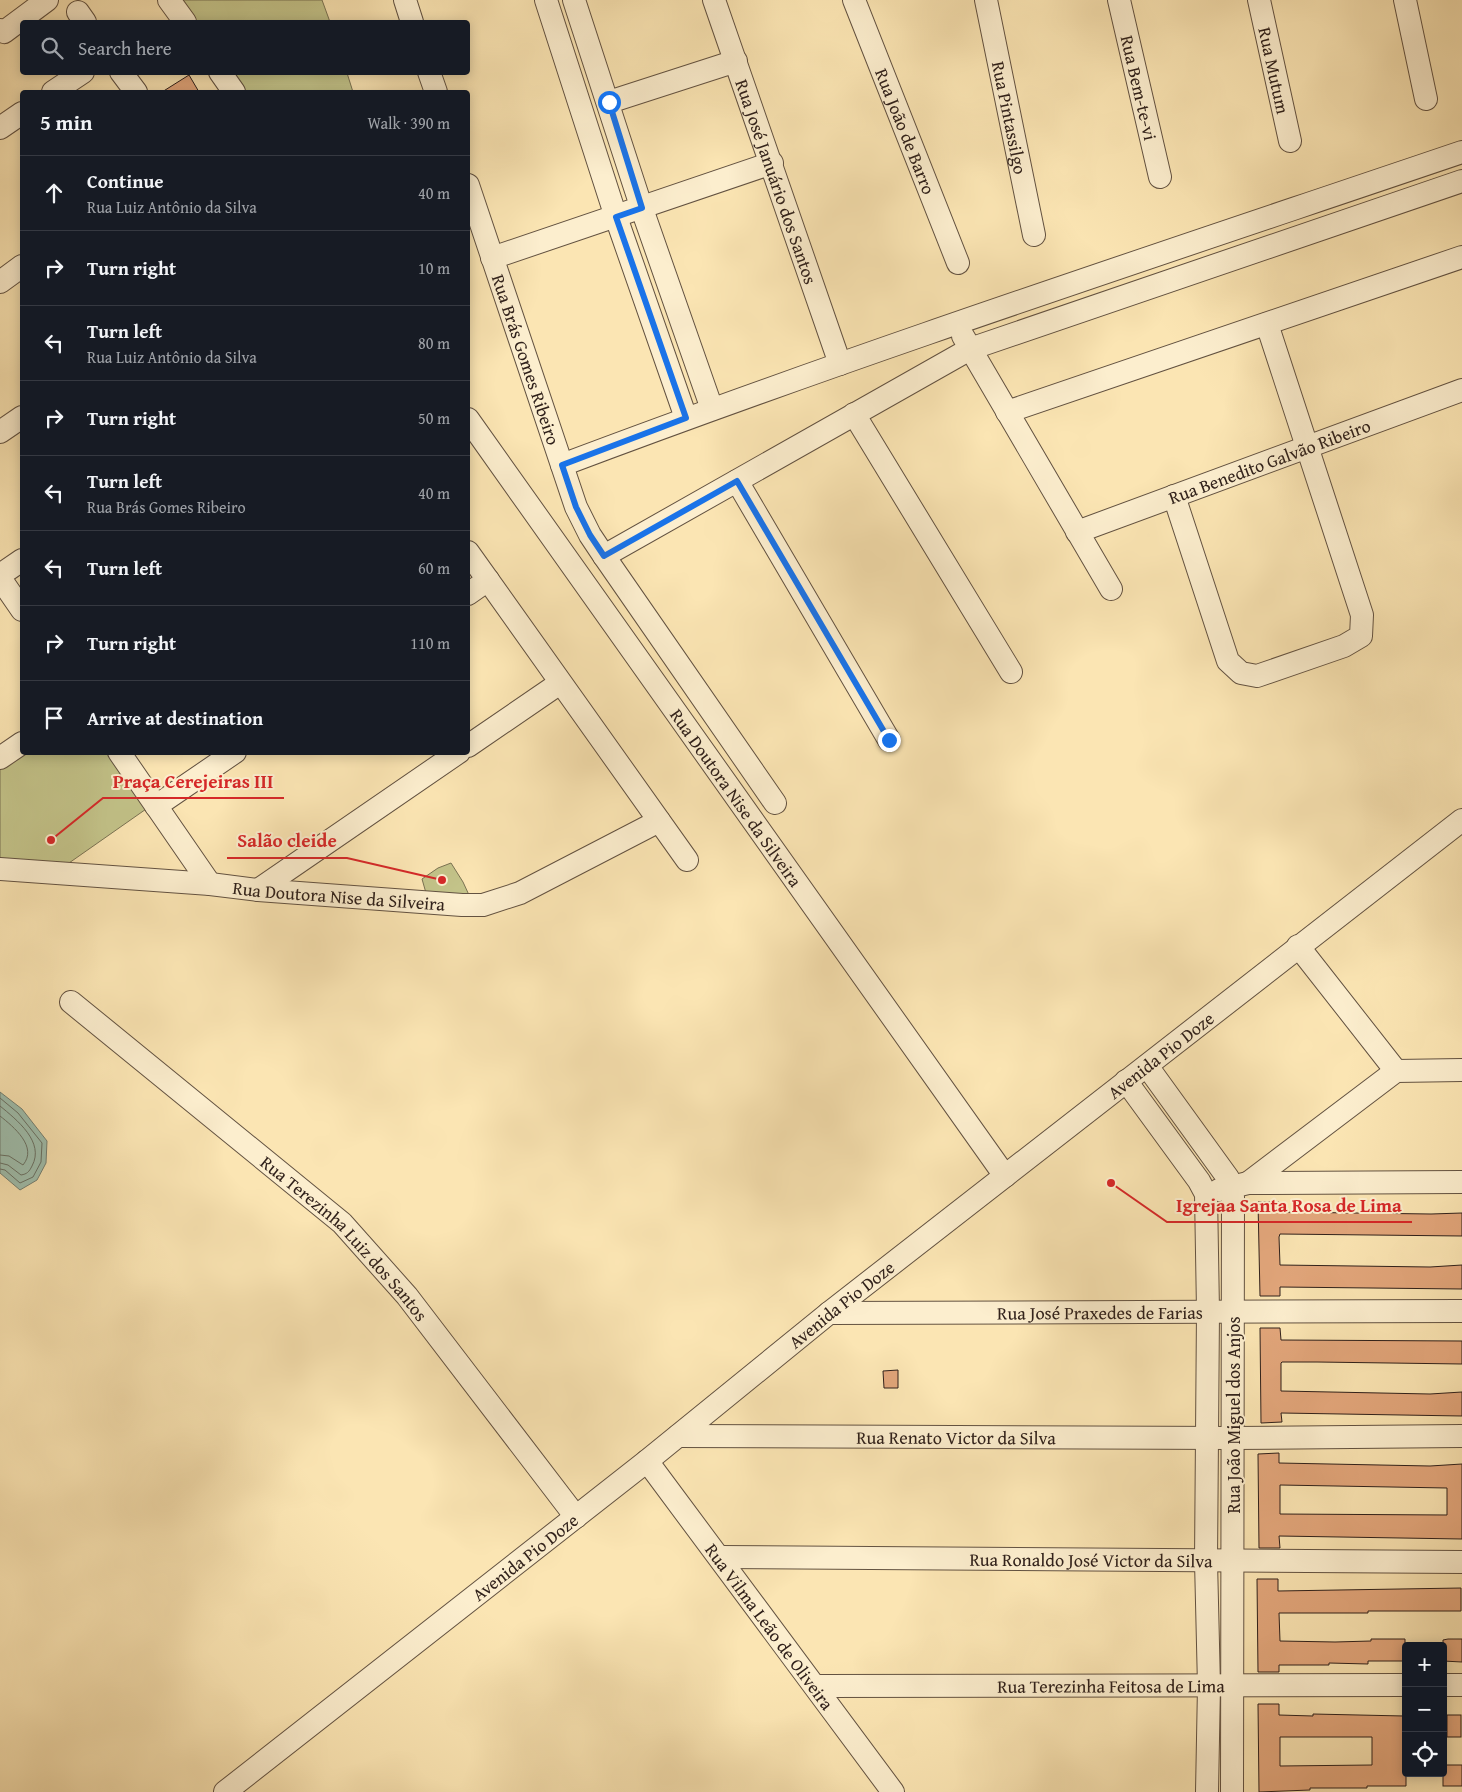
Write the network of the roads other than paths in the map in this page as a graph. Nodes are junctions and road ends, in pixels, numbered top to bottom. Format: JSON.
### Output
{"nodes":[{"id":1,"x":47,"y":0,"type":"edge"},
{"id":2,"x":168,"y":0,"type":"edge"},
{"id":3,"x":405,"y":0,"type":"edge"},
{"id":4,"x":546,"y":0,"type":"edge"},
{"id":5,"x":574,"y":0,"type":"edge"},
{"id":6,"x":714,"y":0,"type":"edge"},
{"id":7,"x":854,"y":0,"type":"edge"},
{"id":8,"x":986,"y":0,"type":"edge"},
{"id":9,"x":1119,"y":0,"type":"edge"},
{"id":10,"x":1259,"y":0,"type":"edge"},
{"id":11,"x":1405,"y":0,"type":"edge"},
{"id":12,"x":20,"y":20,"type":"edge"},
{"id":13,"x":20,"y":20,"type":"edge"},
{"id":14,"x":183,"y":20,"type":"edge"},
{"id":15,"x":411,"y":20,"type":"edge"},
{"id":16,"x":0,"y":30,"type":"edge"},
{"id":17,"x":736,"y":61,"type":"junction"},
{"id":18,"x":78,"y":75,"type":"edge"},
{"id":19,"x":123,"y":75,"type":"edge"},
{"id":20,"x":222,"y":75,"type":"edge"},
{"id":21,"x":430,"y":75,"type":"edge"},
{"id":22,"x":56,"y":90,"type":"edge"},
{"id":23,"x":134,"y":90,"type":"edge"},
{"id":24,"x":233,"y":90,"type":"edge"},
{"id":25,"x":435,"y":90,"type":"edge"},
{"id":26,"x":1426,"y":99,"type":"dead end"},
{"id":27,"x":609,"y":102,"type":"junction"},
{"id":28,"x":20,"y":114,"type":"edge"},
{"id":29,"x":0,"y":128,"type":"edge"},
{"id":30,"x":1290,"y":141,"type":"dead end"},
{"id":31,"x":1462,"y":152,"type":"edge"},
{"id":32,"x":772,"y":163,"type":"junction"},
{"id":33,"x":1160,"y":177,"type":"dead end"},
{"id":34,"x":1462,"y":181,"type":"edge"},
{"id":35,"x":470,"y":192,"type":"edge"},
{"id":36,"x":642,"y":208,"type":"junction"},
{"id":37,"x":616,"y":217,"type":"junction"},
{"id":38,"x":1256,"y":222,"type":"junction"},
{"id":39,"x":1034,"y":235,"type":"dead end"},
{"id":40,"x":1266,"y":247,"type":"junction"},
{"id":41,"x":1462,"y":257,"type":"edge"},
{"id":42,"x":492,"y":258,"type":"junction"},
{"id":43,"x":958,"y":263,"type":"dead end"},
{"id":44,"x":20,"y":267,"type":"edge"},
{"id":45,"x":0,"y":282,"type":"edge"},
{"id":46,"x":957,"y":324,"type":"junction"},
{"id":47,"x":1267,"y":324,"type":"junction"},
{"id":48,"x":970,"y":348,"type":"junction"},
{"id":49,"x":840,"y":364,"type":"junction"},
{"id":50,"x":1462,"y":390,"type":"edge"},
{"id":51,"x":712,"y":409,"type":"junction"},
{"id":52,"x":1007,"y":412,"type":"junction"},
{"id":53,"x":854,"y":414,"type":"junction"},
{"id":54,"x":20,"y":418,"type":"edge"},
{"id":55,"x":686,"y":418,"type":"junction"},
{"id":56,"x":470,"y":422,"type":"edge"},
{"id":57,"x":0,"y":432,"type":"edge"},
{"id":58,"x":1306,"y":448,"type":"junction"},
{"id":59,"x":562,"y":465,"type":"junction"},
{"id":60,"x":737,"y":481,"type":"junction"},
{"id":61,"x":1174,"y":496,"type":"junction"},
{"id":62,"x":1077,"y":532,"type":"junction"},
{"id":63,"x":470,"y":555,"type":"edge"},
{"id":64,"x":604,"y":556,"type":"junction"},
{"id":65,"x":20,"y":562,"type":"edge"},
{"id":66,"x":0,"y":577,"type":"edge"},
{"id":67,"x":488,"y":580,"type":"junction"},
{"id":68,"x":1111,"y":589,"type":"dead end"},
{"id":69,"x":470,"y":593,"type":"edge"},
{"id":70,"x":15,"y":604,"type":"edge"},
{"id":71,"x":1012,"y":672,"type":"dead end"},
{"id":72,"x":560,"y":683,"type":"junction"},
{"id":73,"x":889,"y":740,"type":"dead end"},
{"id":74,"x":20,"y":744,"type":"edge"},
{"id":75,"x":470,"y":745,"type":"edge"},
{"id":76,"x":121,"y":755,"type":"edge"},
{"id":77,"x":231,"y":755,"type":"edge"},
{"id":78,"x":455,"y":755,"type":"edge"},
{"id":79,"x":0,"y":758,"type":"edge"},
{"id":80,"x":775,"y":804,"type":"dead end"},
{"id":81,"x":156,"y":806,"type":"junction"},
{"id":82,"x":1462,"y":820,"type":"edge"},
{"id":83,"x":659,"y":821,"type":"junction"},
{"id":84,"x":687,"y":860,"type":"dead end"},
{"id":85,"x":0,"y":869,"type":"edge"},
{"id":86,"x":210,"y":884,"type":"junction"},
{"id":87,"x":258,"y":890,"type":"junction"},
{"id":88,"x":1298,"y":946,"type":"junction"},
{"id":89,"x":71,"y":1002,"type":"dead end"},
{"id":90,"x":1147,"y":1066,"type":"junction"},
{"id":91,"x":1462,"y":1070,"type":"edge"},
{"id":92,"x":1396,"y":1071,"type":"junction"},
{"id":93,"x":1126,"y":1081,"type":"junction"},
{"id":94,"x":1005,"y":1176,"type":"junction"},
{"id":95,"x":1462,"y":1182,"type":"edge"},
{"id":96,"x":1240,"y":1185,"type":"junction"},
{"id":97,"x":1206,"y":1194,"type":"junction"},
{"id":98,"x":1208,"y":1311,"type":"junction"},
{"id":99,"x":1462,"y":1311,"type":"edge"},
{"id":100,"x":1234,"y":1312,"type":"junction"},
{"id":101,"x":829,"y":1313,"type":"junction"},
{"id":102,"x":678,"y":1436,"type":"junction"},
{"id":103,"x":1208,"y":1436,"type":"junction"},
{"id":104,"x":1462,"y":1436,"type":"edge"},
{"id":105,"x":1232,"y":1438,"type":"junction"},
{"id":106,"x":647,"y":1462,"type":"junction"},
{"id":107,"x":576,"y":1517,"type":"junction"},
{"id":108,"x":720,"y":1557,"type":"junction"},
{"id":109,"x":1206,"y":1560,"type":"junction"},
{"id":110,"x":1233,"y":1562,"type":"junction"},
{"id":111,"x":1462,"y":1562,"type":"edge"},
{"id":112,"x":1462,"y":1684,"type":"edge"},
{"id":113,"x":1402,"y":1685,"type":"edge"},
{"id":114,"x":1447,"y":1685,"type":"edge"},
{"id":115,"x":816,"y":1686,"type":"junction"},
{"id":116,"x":1208,"y":1686,"type":"junction"},
{"id":117,"x":1233,"y":1686,"type":"junction"},
{"id":118,"x":225,"y":1792,"type":"edge"},
{"id":119,"x":893,"y":1792,"type":"edge"},
{"id":120,"x":1207,"y":1792,"type":"edge"},
{"id":121,"x":1232,"y":1792,"type":"edge"}],
"edges":[{"from":1,"to":12,"type":"street"},
{"from":2,"to":14,"type":"street"},
{"from":3,"to":15,"type":"street"},
{"from":4,"to":37,"type":"street"},
{"from":5,"to":27,"type":"street"},
{"from":6,"to":17,"type":"street","name":"Rua José Januário dos Santos"},
{"from":7,"to":43,"type":"street","name":"Rua João de Barro"},
{"from":8,"to":39,"type":"street","name":"Rua Pintassilgo"},
{"from":9,"to":33,"type":"street","name":"Rua Bem-te-vi"},
{"from":10,"to":30,"type":"street","name":"Rua Mutum"},
{"from":11,"to":26,"type":"street"},
{"from":13,"to":16,"type":"street"},
{"from":17,"to":27,"type":"street"},
{"from":17,"to":32,"type":"street","name":"Rua José Januário dos Santos"},
{"from":18,"to":22,"type":"street"},
{"from":19,"to":23,"type":"street"},
{"from":20,"to":24,"type":"street"},
{"from":21,"to":25,"type":"street"},
{"from":27,"to":36,"type":"street"},
{"from":28,"to":29,"type":"street"},
{"from":31,"to":38,"type":"street"},
{"from":32,"to":36,"type":"street"},
{"from":32,"to":49,"type":"street","name":"Rua José Januário dos Santos"},
{"from":34,"to":40,"type":"street"},
{"from":35,"to":42,"type":"street","name":"Rua Brás Gomes Ribeiro"},
{"from":36,"to":37,"type":"street"},
{"from":36,"to":51,"type":"street"},
{"from":37,"to":42,"type":"street"},
{"from":37,"to":55,"type":"street"},
{"from":38,"to":40,"type":"street"},
{"from":38,"to":46,"type":"street"},
{"from":40,"to":48,"type":"street"},
{"from":41,"to":47,"type":"street"},
{"from":42,"to":59,"type":"street","name":"Rua Brás Gomes Ribeiro"},
{"from":44,"to":45,"type":"street"},
{"from":46,"to":48,"type":"street"},
{"from":46,"to":49,"type":"street"},
{"from":47,"to":52,"type":"street"},
{"from":47,"to":58,"type":"street"},
{"from":48,"to":52,"type":"street"},
{"from":48,"to":53,"type":"street"},
{"from":49,"to":51,"type":"street"},
{"from":50,"to":58,"type":"street","name":"Rua Benedito Galvão Ribeiro"},
{"from":51,"to":55,"type":"street"},
{"from":52,"to":62,"type":"street"},
{"from":53,"to":60,"type":"street"},
{"from":53,"to":71,"type":"street"},
{"from":54,"to":57,"type":"street"},
{"from":55,"to":59,"type":"street"},
{"from":56,"to":94,"type":"street","name":"Rua Doutora Nise da Silveira"},
{"from":58,"to":61,"type":"street","name":"Rua Benedito Galvão Ribeiro"},
{"from":58,"to":61,"type":"street"},
{"from":59,"to":64,"type":"street","name":"Rua Brás Gomes Ribeiro"},
{"from":60,"to":64,"type":"street"},
{"from":60,"to":73,"type":"street"},
{"from":61,"to":62,"type":"street","name":"Rua Benedito Galvão Ribeiro"},
{"from":62,"to":68,"type":"street"},
{"from":63,"to":67,"type":"street"},
{"from":64,"to":80,"type":"street","name":"Rua Brás Gomes Ribeiro"},
{"from":65,"to":66,"type":"street"},
{"from":66,"to":70,"type":"street"},
{"from":67,"to":69,"type":"street"},
{"from":67,"to":72,"type":"street"},
{"from":72,"to":75,"type":"street"},
{"from":72,"to":83,"type":"street"},
{"from":74,"to":79,"type":"street"},
{"from":76,"to":81,"type":"street"},
{"from":77,"to":81,"type":"street"},
{"from":78,"to":87,"type":"street"},
{"from":81,"to":86,"type":"street"},
{"from":82,"to":88,"type":"street","name":"Avenida Pio Doze"},
{"from":83,"to":84,"type":"street"},
{"from":83,"to":87,"type":"street","name":"Rua Doutora Nise da Silveira"},
{"from":85,"to":86,"type":"street","name":"Rua Doutora Nise da Silveira"},
{"from":86,"to":87,"type":"street","name":"Rua Doutora Nise da Silveira"},
{"from":88,"to":90,"type":"street","name":"Avenida Pio Doze"},
{"from":88,"to":92,"type":"street"},
{"from":89,"to":107,"type":"street","name":"Rua Terezinha Luiz dos Santos"},
{"from":90,"to":93,"type":"street","name":"Avenida Pio Doze"},
{"from":90,"to":96,"type":"street"},
{"from":91,"to":92,"type":"street"},
{"from":92,"to":96,"type":"street"},
{"from":93,"to":94,"type":"street","name":"Avenida Pio Doze"},
{"from":93,"to":97,"type":"street"},
{"from":94,"to":101,"type":"street","name":"Avenida Pio Doze"},
{"from":95,"to":96,"type":"street"},
{"from":96,"to":97,"type":"street"},
{"from":96,"to":100,"type":"street","name":"Rua João Miguel dos Anjos"},
{"from":97,"to":98,"type":"street","name":"Rua João Miguel dos Anjos"},
{"from":98,"to":100,"type":"street","name":"Rua José Praxedes de Farias"},
{"from":98,"to":101,"type":"street","name":"Rua José Praxedes de Farias"},
{"from":98,"to":103,"type":"street","name":"Rua João Miguel dos Anjos"},
{"from":99,"to":100,"type":"street","name":"Rua José Praxedes de Farias"},
{"from":100,"to":105,"type":"street","name":"Rua João Miguel dos Anjos"},
{"from":101,"to":102,"type":"street","name":"Avenida Pio Doze"},
{"from":102,"to":103,"type":"street","name":"Rua Renato Victor da Silva"},
{"from":102,"to":106,"type":"street","name":"Avenida Pio Doze"},
{"from":103,"to":105,"type":"street","name":"Rua Renato Victor da Silva"},
{"from":103,"to":109,"type":"street","name":"Rua João Miguel dos Anjos"},
{"from":104,"to":105,"type":"street","name":"Rua Renato Victor da Silva"},
{"from":105,"to":110,"type":"street","name":"Rua João Miguel dos Anjos"},
{"from":106,"to":107,"type":"street","name":"Avenida Pio Doze"},
{"from":106,"to":108,"type":"street","name":"Rua Vilma Leão de Oliveira"},
{"from":107,"to":118,"type":"street","name":"Avenida Pio Doze"},
{"from":108,"to":109,"type":"street","name":"Rua Ronaldo José Victor da Silva"},
{"from":108,"to":115,"type":"street","name":"Rua Vilma Leão de Oliveira"},
{"from":109,"to":110,"type":"street","name":"Rua Ronaldo José Victor da Silva"},
{"from":109,"to":116,"type":"street","name":"Rua João Miguel dos Anjos"},
{"from":110,"to":111,"type":"street","name":"Rua Ronaldo José Victor da Silva"},
{"from":110,"to":117,"type":"street","name":"Rua João Miguel dos Anjos"},
{"from":112,"to":114,"type":"street"},
{"from":113,"to":117,"type":"street","name":"Rua Terezinha Feitosa de Lima"},
{"from":115,"to":116,"type":"street","name":"Rua Terezinha Feitosa de Lima"},
{"from":115,"to":119,"type":"street","name":"Rua Vilma Leão de Oliveira"},
{"from":116,"to":117,"type":"street","name":"Rua Terezinha Feitosa de Lima"},
{"from":116,"to":120,"type":"street","name":"Rua João Miguel dos Anjos"},
{"from":117,"to":121,"type":"street","name":"Rua João Miguel dos Anjos"}]}
